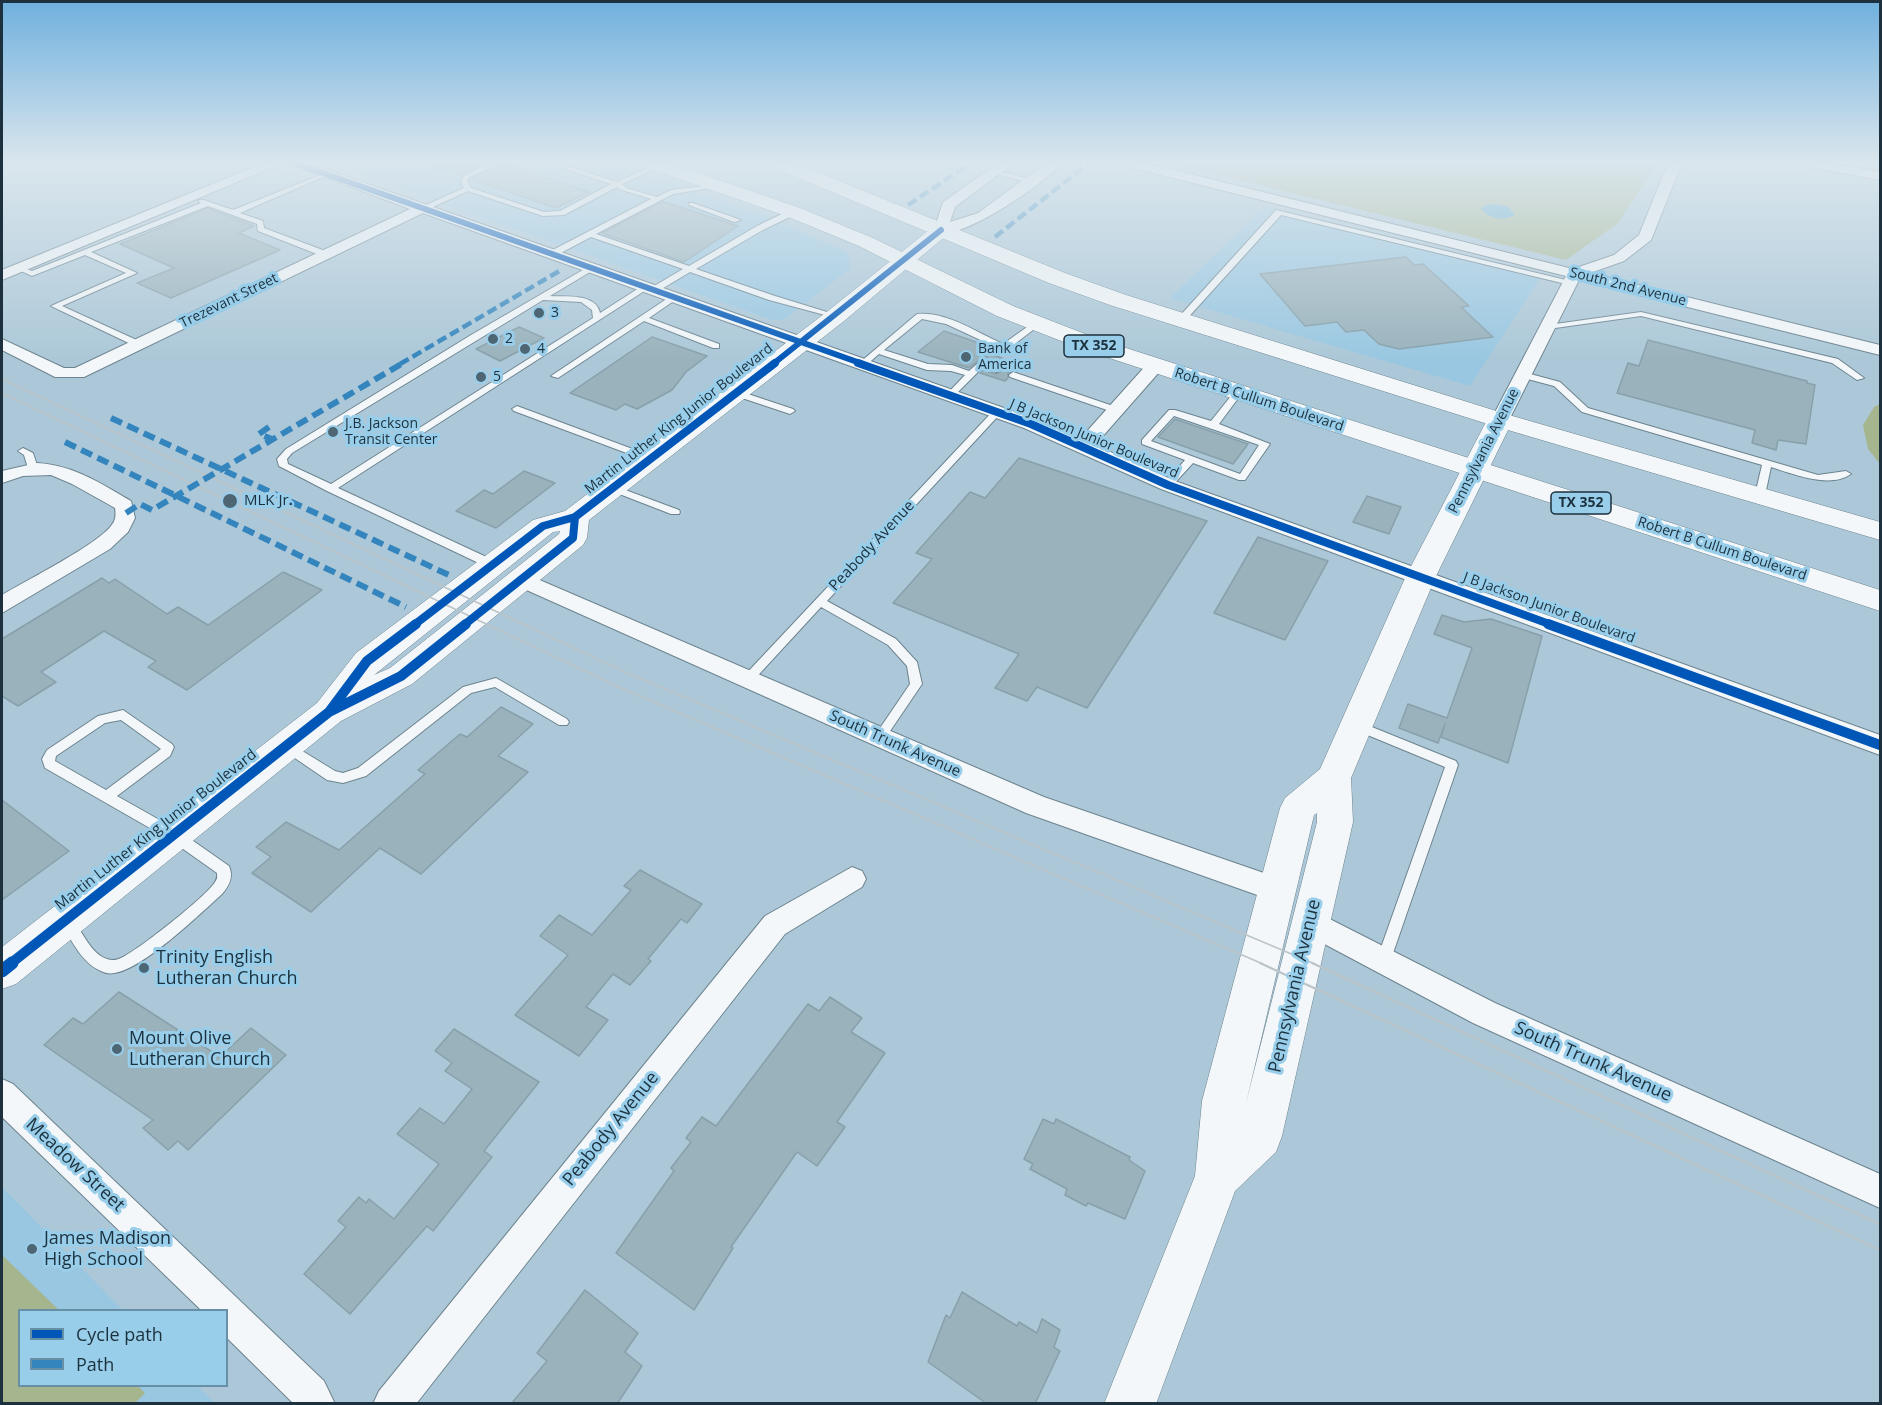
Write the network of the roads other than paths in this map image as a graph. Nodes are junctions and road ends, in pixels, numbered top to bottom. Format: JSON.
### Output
{"nodes":[{"id":1,"x":116,"y":229,"type":"edge"},
{"id":2,"x":144,"y":229,"type":"edge"},
{"id":3,"x":261,"y":229,"type":"edge"},
{"id":4,"x":379,"y":229,"type":"edge"},
{"id":5,"x":476,"y":229,"type":"edge"},
{"id":6,"x":601,"y":229,"type":"edge"},
{"id":7,"x":763,"y":229,"type":"edge"},
{"id":8,"x":830,"y":229,"type":"edge"},
{"id":9,"x":938,"y":229,"type":"edge"},
{"id":10,"x":945,"y":229,"type":"edge"},
{"id":11,"x":1265,"y":229,"type":"edge"},
{"id":12,"x":1354,"y":229,"type":"edge"},
{"id":13,"x":1383,"y":229,"type":"edge"},
{"id":14,"x":1649,"y":229,"type":"edge"},
{"id":15,"x":941,"y":230,"type":"junction"},
{"id":16,"x":590,"y":234,"type":"junction"},
{"id":17,"x":85,"y":252,"type":"junction"},
{"id":18,"x":325,"y":254,"type":"junction"},
{"id":19,"x":550,"y":255,"type":"junction"},
{"id":20,"x":904,"y":262,"type":"junction"},
{"id":21,"x":19,"y":268,"type":"junction"},
{"id":22,"x":591,"y":270,"type":"junction"},
{"id":23,"x":689,"y":270,"type":"junction"},
{"id":24,"x":2,"y":275,"type":"edge"},
{"id":25,"x":1573,"y":278,"type":"junction"},
{"id":26,"x":648,"y":290,"type":"junction"},
{"id":27,"x":539,"y":298,"type":"junction"},
{"id":28,"x":674,"y":298,"type":"junction"},
{"id":29,"x":836,"y":316,"type":"junction"},
{"id":30,"x":642,"y":318,"type":"junction"},
{"id":31,"x":597,"y":319,"type":"junction"},
{"id":32,"x":1181,"y":320,"type":"junction"},
{"id":33,"x":1037,"y":324,"type":"junction"},
{"id":34,"x":1548,"y":327,"type":"junction"},
{"id":35,"x":800,"y":343,"type":"junction"},
{"id":36,"x":2,"y":344,"type":"edge"},
{"id":37,"x":138,"y":344,"type":"junction"},
{"id":38,"x":716,"y":346,"type":"dead end"},
{"id":39,"x":1000,"y":346,"type":"junction"},
{"id":40,"x":1881,"y":350,"type":"edge"},
{"id":41,"x":877,"y":351,"type":"junction"},
{"id":42,"x":985,"y":360,"type":"junction"},
{"id":43,"x":862,"y":364,"type":"junction"},
{"id":44,"x":1155,"y":366,"type":"junction"},
{"id":45,"x":997,"y":369,"type":"dead end"},
{"id":46,"x":971,"y":374,"type":"junction"},
{"id":47,"x":1012,"y":375,"type":"dead end"},
{"id":48,"x":1523,"y":375,"type":"junction"},
{"id":49,"x":555,"y":376,"type":"dead end"},
{"id":50,"x":1860,"y":378,"type":"dead end"},
{"id":51,"x":736,"y":393,"type":"junction"},
{"id":52,"x":1238,"y":393,"type":"junction"},
{"id":53,"x":950,"y":395,"type":"junction"},
{"id":54,"x":517,"y":409,"type":"dead end"},
{"id":55,"x":1116,"y":410,"type":"junction"},
{"id":56,"x":790,"y":411,"type":"dead end"},
{"id":57,"x":997,"y":412,"type":"junction"},
{"id":58,"x":1500,"y":420,"type":"junction"},
{"id":59,"x":1213,"y":426,"type":"junction"},
{"id":60,"x":1082,"y":448,"type":"junction"},
{"id":61,"x":651,"y":459,"type":"junction"},
{"id":62,"x":1191,"y":459,"type":"junction"},
{"id":63,"x":1767,"y":464,"type":"junction"},
{"id":64,"x":1476,"y":468,"type":"junction"},
{"id":65,"x":1845,"y":474,"type":"dead end"},
{"id":66,"x":2,"y":477,"type":"edge"},
{"id":67,"x":1168,"y":485,"type":"junction"},
{"id":68,"x":612,"y":488,"type":"junction"},
{"id":69,"x":330,"y":489,"type":"junction"},
{"id":70,"x":1760,"y":495,"type":"junction"},
{"id":71,"x":675,"y":512,"type":"dead end"},
{"id":72,"x":575,"y":517,"type":"junction"},
{"id":73,"x":1881,"y":531,"type":"edge"},
{"id":74,"x":491,"y":564,"type":"junction"},
{"id":75,"x":1421,"y":576,"type":"junction"},
{"id":76,"x":522,"y":579,"type":"junction"},
{"id":77,"x":1881,"y":600,"type":"edge"},
{"id":78,"x":820,"y":602,"type":"junction"},
{"id":79,"x":2,"y":605,"type":"edge"},
{"id":80,"x":747,"y":680,"type":"junction"},
{"id":81,"x":329,"y":712,"type":"junction"},
{"id":82,"x":563,"y":722,"type":"dead end"},
{"id":83,"x":1356,"y":726,"type":"junction"},
{"id":84,"x":880,"y":737,"type":"junction"},
{"id":85,"x":1881,"y":745,"type":"edge"},
{"id":86,"x":286,"y":747,"type":"junction"},
{"id":87,"x":1333,"y":778,"type":"junction"},
{"id":88,"x":107,"y":796,"type":"junction"},
{"id":89,"x":174,"y":835,"type":"junction"},
{"id":90,"x":852,"y":879,"type":"dead end"},
{"id":91,"x":1277,"y":890,"type":"junction"},
{"id":92,"x":67,"y":920,"type":"junction"},
{"id":93,"x":1310,"y":922,"type":"junction"},
{"id":94,"x":1384,"y":959,"type":"junction"},
{"id":95,"x":2,"y":971,"type":"edge"},
{"id":96,"x":2,"y":1095,"type":"edge"},
{"id":97,"x":1218,"y":1176,"type":"junction"},
{"id":98,"x":1881,"y":1191,"type":"edge"},
{"id":99,"x":224,"y":1309,"type":"edge"},
{"id":100,"x":228,"y":1313,"type":"edge"},
{"id":101,"x":316,"y":1404,"type":"edge"},
{"id":102,"x":392,"y":1404,"type":"edge"},
{"id":103,"x":1130,"y":1404,"type":"edge"}],
"edges":[{"from":1,"to":21,"type":"street"},
{"from":2,"to":17,"type":"lane"},
{"from":3,"to":18,"type":"lane"},
{"from":4,"to":18,"type":"street","name":"Trezevant Street"},
{"from":5,"to":19,"type":"street","name":"J B Jackson Junior Boulevard"},
{"from":6,"to":16,"type":"lane"},
{"from":7,"to":23,"type":"lane"},
{"from":8,"to":20,"type":"main road","name":"Robert B Cullum Boulevard","number":"TX 352"},
{"from":9,"to":15,"type":"main road"},
{"from":10,"to":15,"type":"street","name":"Martin Luther King Junior Boulevard"},
{"from":11,"to":32,"type":"lane"},
{"from":12,"to":25,"type":"lane"},
{"from":13,"to":25,"type":"street","name":"South 2nd Avenue"},
{"from":14,"to":25,"type":"street"},
{"from":15,"to":20,"type":"main road","name":"Martin Luther King Junior Boulevard"},
{"from":15,"to":32,"type":"main road"},
{"from":16,"to":19,"type":"lane"},
{"from":16,"to":23,"type":"lane"},
{"from":17,"to":21,"type":"lane"},
{"from":17,"to":37,"type":"lane"},
{"from":18,"to":37,"type":"street","name":"Trezevant Street"},
{"from":19,"to":22,"type":"street","name":"J B Jackson Junior Boulevard"},
{"from":20,"to":29,"type":"main road","name":"Martin Luther King Junior Boulevard"},
{"from":20,"to":33,"type":"main road","name":"Robert B Cullum Boulevard","number":"TX 352"},
{"from":21,"to":24,"type":"street"},
{"from":22,"to":26,"type":"street","name":"J B Jackson Junior Boulevard"},
{"from":22,"to":27,"type":"lane"},
{"from":23,"to":26,"type":"lane"},
{"from":23,"to":29,"type":"lane"},
{"from":25,"to":34,"type":"street","name":"Pennsylvania Avenue"},
{"from":25,"to":40,"type":"street","name":"South 2nd Avenue"},
{"from":26,"to":28,"type":"street","name":"J B Jackson Junior Boulevard"},
{"from":26,"to":31,"type":"lane"},
{"from":27,"to":31,"type":"lane"},
{"from":27,"to":69,"type":"lane"},
{"from":28,"to":30,"type":"lane"},
{"from":28,"to":35,"type":"street","name":"J B Jackson Junior Boulevard"},
{"from":29,"to":35,"type":"main road","name":"Martin Luther King Junior Boulevard"},
{"from":30,"to":38,"type":"lane"},
{"from":30,"to":49,"type":"lane"},
{"from":31,"to":69,"type":"lane"},
{"from":32,"to":58,"type":"main road"},
{"from":33,"to":39,"type":"lane"},
{"from":33,"to":44,"type":"main road","name":"Robert B Cullum Boulevard","number":"TX 352"},
{"from":34,"to":48,"type":"street","name":"Pennsylvania Avenue"},
{"from":34,"to":50,"type":"lane"},
{"from":35,"to":43,"type":"street","name":"J B Jackson Junior Boulevard"},
{"from":35,"to":51,"type":"main road","name":"Martin Luther King Junior Boulevard"},
{"from":36,"to":37,"type":"street","name":"Trezevant Street"},
{"from":39,"to":41,"type":"lane"},
{"from":39,"to":42,"type":"lane"},
{"from":41,"to":43,"type":"lane"},
{"from":41,"to":46,"type":"lane"},
{"from":42,"to":45,"type":"lane"},
{"from":42,"to":46,"type":"lane"},
{"from":43,"to":53,"type":"street","name":"J B Jackson Junior Boulevard"},
{"from":44,"to":52,"type":"main road","name":"Robert B Cullum Boulevard","number":"TX 352"},
{"from":44,"to":55,"type":"street"},
{"from":46,"to":53,"type":"lane"},
{"from":47,"to":55,"type":"lane"},
{"from":48,"to":58,"type":"street","name":"Pennsylvania Avenue"},
{"from":48,"to":63,"type":"lane"},
{"from":51,"to":56,"type":"lane"},
{"from":51,"to":61,"type":"main road","name":"Martin Luther King Junior Boulevard"},
{"from":52,"to":59,"type":"lane"},
{"from":52,"to":64,"type":"main road","name":"Robert B Cullum Boulevard","number":"TX 352"},
{"from":53,"to":57,"type":"street","name":"J B Jackson Junior Boulevard"},
{"from":54,"to":61,"type":"lane"},
{"from":55,"to":60,"type":"street"},
{"from":57,"to":60,"type":"street","name":"J B Jackson Junior Boulevard"},
{"from":57,"to":78,"type":"lane","name":"Peabody Avenue"},
{"from":58,"to":64,"type":"main road","name":"Pennsylvania Avenue"},
{"from":58,"to":70,"type":"main road"},
{"from":59,"to":62,"type":"lane"},
{"from":59,"to":62,"type":"lane"},
{"from":60,"to":67,"type":"street","name":"J B Jackson Junior Boulevard"},
{"from":61,"to":68,"type":"main road","name":"Martin Luther King Junior Boulevard"},
{"from":62,"to":67,"type":"lane"},
{"from":63,"to":65,"type":"lane"},
{"from":63,"to":70,"type":"lane"},
{"from":64,"to":75,"type":"main road","name":"Pennsylvania Avenue"},
{"from":64,"to":77,"type":"main road","name":"Robert B Cullum Boulevard","number":"TX 352"},
{"from":66,"to":79,"type":"street"},
{"from":67,"to":75,"type":"street","name":"J B Jackson Junior Boulevard"},
{"from":68,"to":71,"type":"lane"},
{"from":68,"to":72,"type":"main road","name":"Martin Luther King Junior Boulevard"},
{"from":69,"to":74,"type":"lane"},
{"from":70,"to":73,"type":"main road"},
{"from":72,"to":74,"type":"main road","name":"Martin Luther King Junior Boulevard"},
{"from":72,"to":76,"type":"main road","name":"Martin Luther King Junior Boulevard"},
{"from":74,"to":81,"type":"main road","name":"Martin Luther King Junior Boulevard"},
{"from":75,"to":83,"type":"main road","name":"Pennsylvania Avenue"},
{"from":75,"to":85,"type":"street","name":"J B Jackson Junior Boulevard"},
{"from":76,"to":80,"type":"street","name":"South Trunk Avenue"},
{"from":76,"to":81,"type":"main road","name":"Martin Luther King Junior Boulevard"},
{"from":78,"to":80,"type":"lane","name":"Peabody Avenue"},
{"from":78,"to":84,"type":"lane"},
{"from":80,"to":84,"type":"street","name":"South Trunk Avenue"},
{"from":81,"to":86,"type":"main road","name":"Martin Luther King Junior Boulevard"},
{"from":82,"to":86,"type":"lane"},
{"from":83,"to":87,"type":"main road","name":"Pennsylvania Avenue"},
{"from":83,"to":94,"type":"lane"},
{"from":84,"to":91,"type":"street","name":"South Trunk Avenue"},
{"from":86,"to":89,"type":"main road","name":"Martin Luther King Junior Boulevard"},
{"from":87,"to":91,"type":"main road","name":"Pennsylvania Avenue"},
{"from":87,"to":93,"type":"main road","name":"Pennsylvania Avenue"},
{"from":88,"to":88,"type":"lane"},
{"from":88,"to":89,"type":"lane"},
{"from":89,"to":92,"type":"main road","name":"Martin Luther King Junior Boulevard"},
{"from":89,"to":92,"type":"lane"},
{"from":90,"to":102,"type":"street","name":"Peabody Avenue"},
{"from":91,"to":97,"type":"main road","name":"Pennsylvania Avenue"},
{"from":92,"to":95,"type":"main road","name":"Martin Luther King Junior Boulevard"},
{"from":93,"to":94,"type":"street","name":"South Trunk Avenue"},
{"from":93,"to":97,"type":"main road","name":"Pennsylvania Avenue"},
{"from":94,"to":98,"type":"street","name":"South Trunk Avenue"},
{"from":96,"to":99,"type":"street","name":"Meadow Street"},
{"from":97,"to":103,"type":"main road","name":"Pennsylvania Avenue"},
{"from":100,"to":101,"type":"street","name":"Meadow Street"}]}
